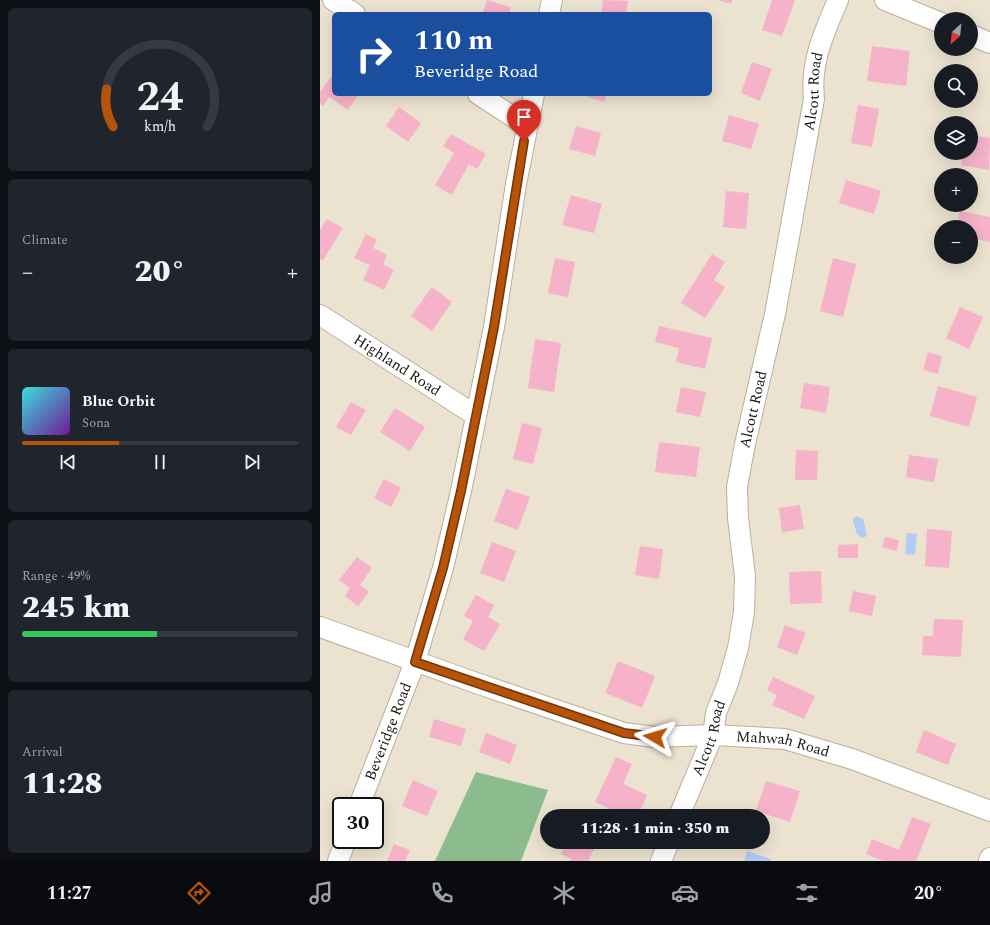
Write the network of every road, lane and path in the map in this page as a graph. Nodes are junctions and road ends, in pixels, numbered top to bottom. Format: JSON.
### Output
{"nodes":[{"id":1,"x":333,"y":0,"type":"edge"},
{"id":2,"x":552,"y":0,"type":"edge"},
{"id":3,"x":838,"y":0,"type":"edge"},
{"id":4,"x":885,"y":0,"type":"edge"},
{"id":5,"x":352,"y":12,"type":"edge"},
{"id":6,"x":549,"y":12,"type":"edge"},
{"id":7,"x":934,"y":20,"type":"edge"},
{"id":8,"x":978,"y":38,"type":"edge"},
{"id":9,"x":990,"y":43,"type":"edge"},
{"id":10,"x":481,"y":96,"type":"edge"},
{"id":11,"x":534,"y":96,"type":"edge"},
{"id":12,"x":527,"y":126,"type":"junction"},
{"id":13,"x":320,"y":315,"type":"edge"},
{"id":14,"x":475,"y":415,"type":"junction"},
{"id":15,"x":320,"y":627,"type":"edge"},
{"id":16,"x":415,"y":662,"type":"junction"},
{"id":17,"x":713,"y":735,"type":"junction"},
{"id":18,"x":363,"y":797,"type":"edge"},
{"id":19,"x":683,"y":809,"type":"edge"},
{"id":20,"x":990,"y":811,"type":"edge"},
{"id":21,"x":343,"y":849,"type":"edge"},
{"id":22,"x":666,"y":849,"type":"edge"},
{"id":23,"x":990,"y":858,"type":"edge"},
{"id":24,"x":338,"y":861,"type":"edge"},
{"id":25,"x":661,"y":861,"type":"edge"},
{"id":26,"x":989,"y":861,"type":"edge"}],
"edges":[{"from":1,"to":5,"type":"street"},
{"from":2,"to":6,"type":"street"},
{"from":3,"to":17,"type":"street","name":"Alcott Road"},
{"from":4,"to":7,"type":"street"},
{"from":8,"to":9,"type":"street"},
{"from":10,"to":12,"type":"street"},
{"from":11,"to":12,"type":"street","name":"Beveridge Road"},
{"from":12,"to":14,"type":"street","name":"Beveridge Road"},
{"from":13,"to":14,"type":"street","name":"Highland Road"},
{"from":14,"to":16,"type":"street","name":"Beveridge Road"},
{"from":15,"to":16,"type":"street","name":"Mahwah Road"},
{"from":16,"to":17,"type":"street","name":"Mahwah Road"},
{"from":16,"to":18,"type":"street","name":"Beveridge Road"},
{"from":17,"to":19,"type":"street","name":"Alcott Road"},
{"from":17,"to":20,"type":"street","name":"Mahwah Road"},
{"from":21,"to":24,"type":"street"},
{"from":22,"to":25,"type":"street"},
{"from":23,"to":26,"type":"street"}]}
